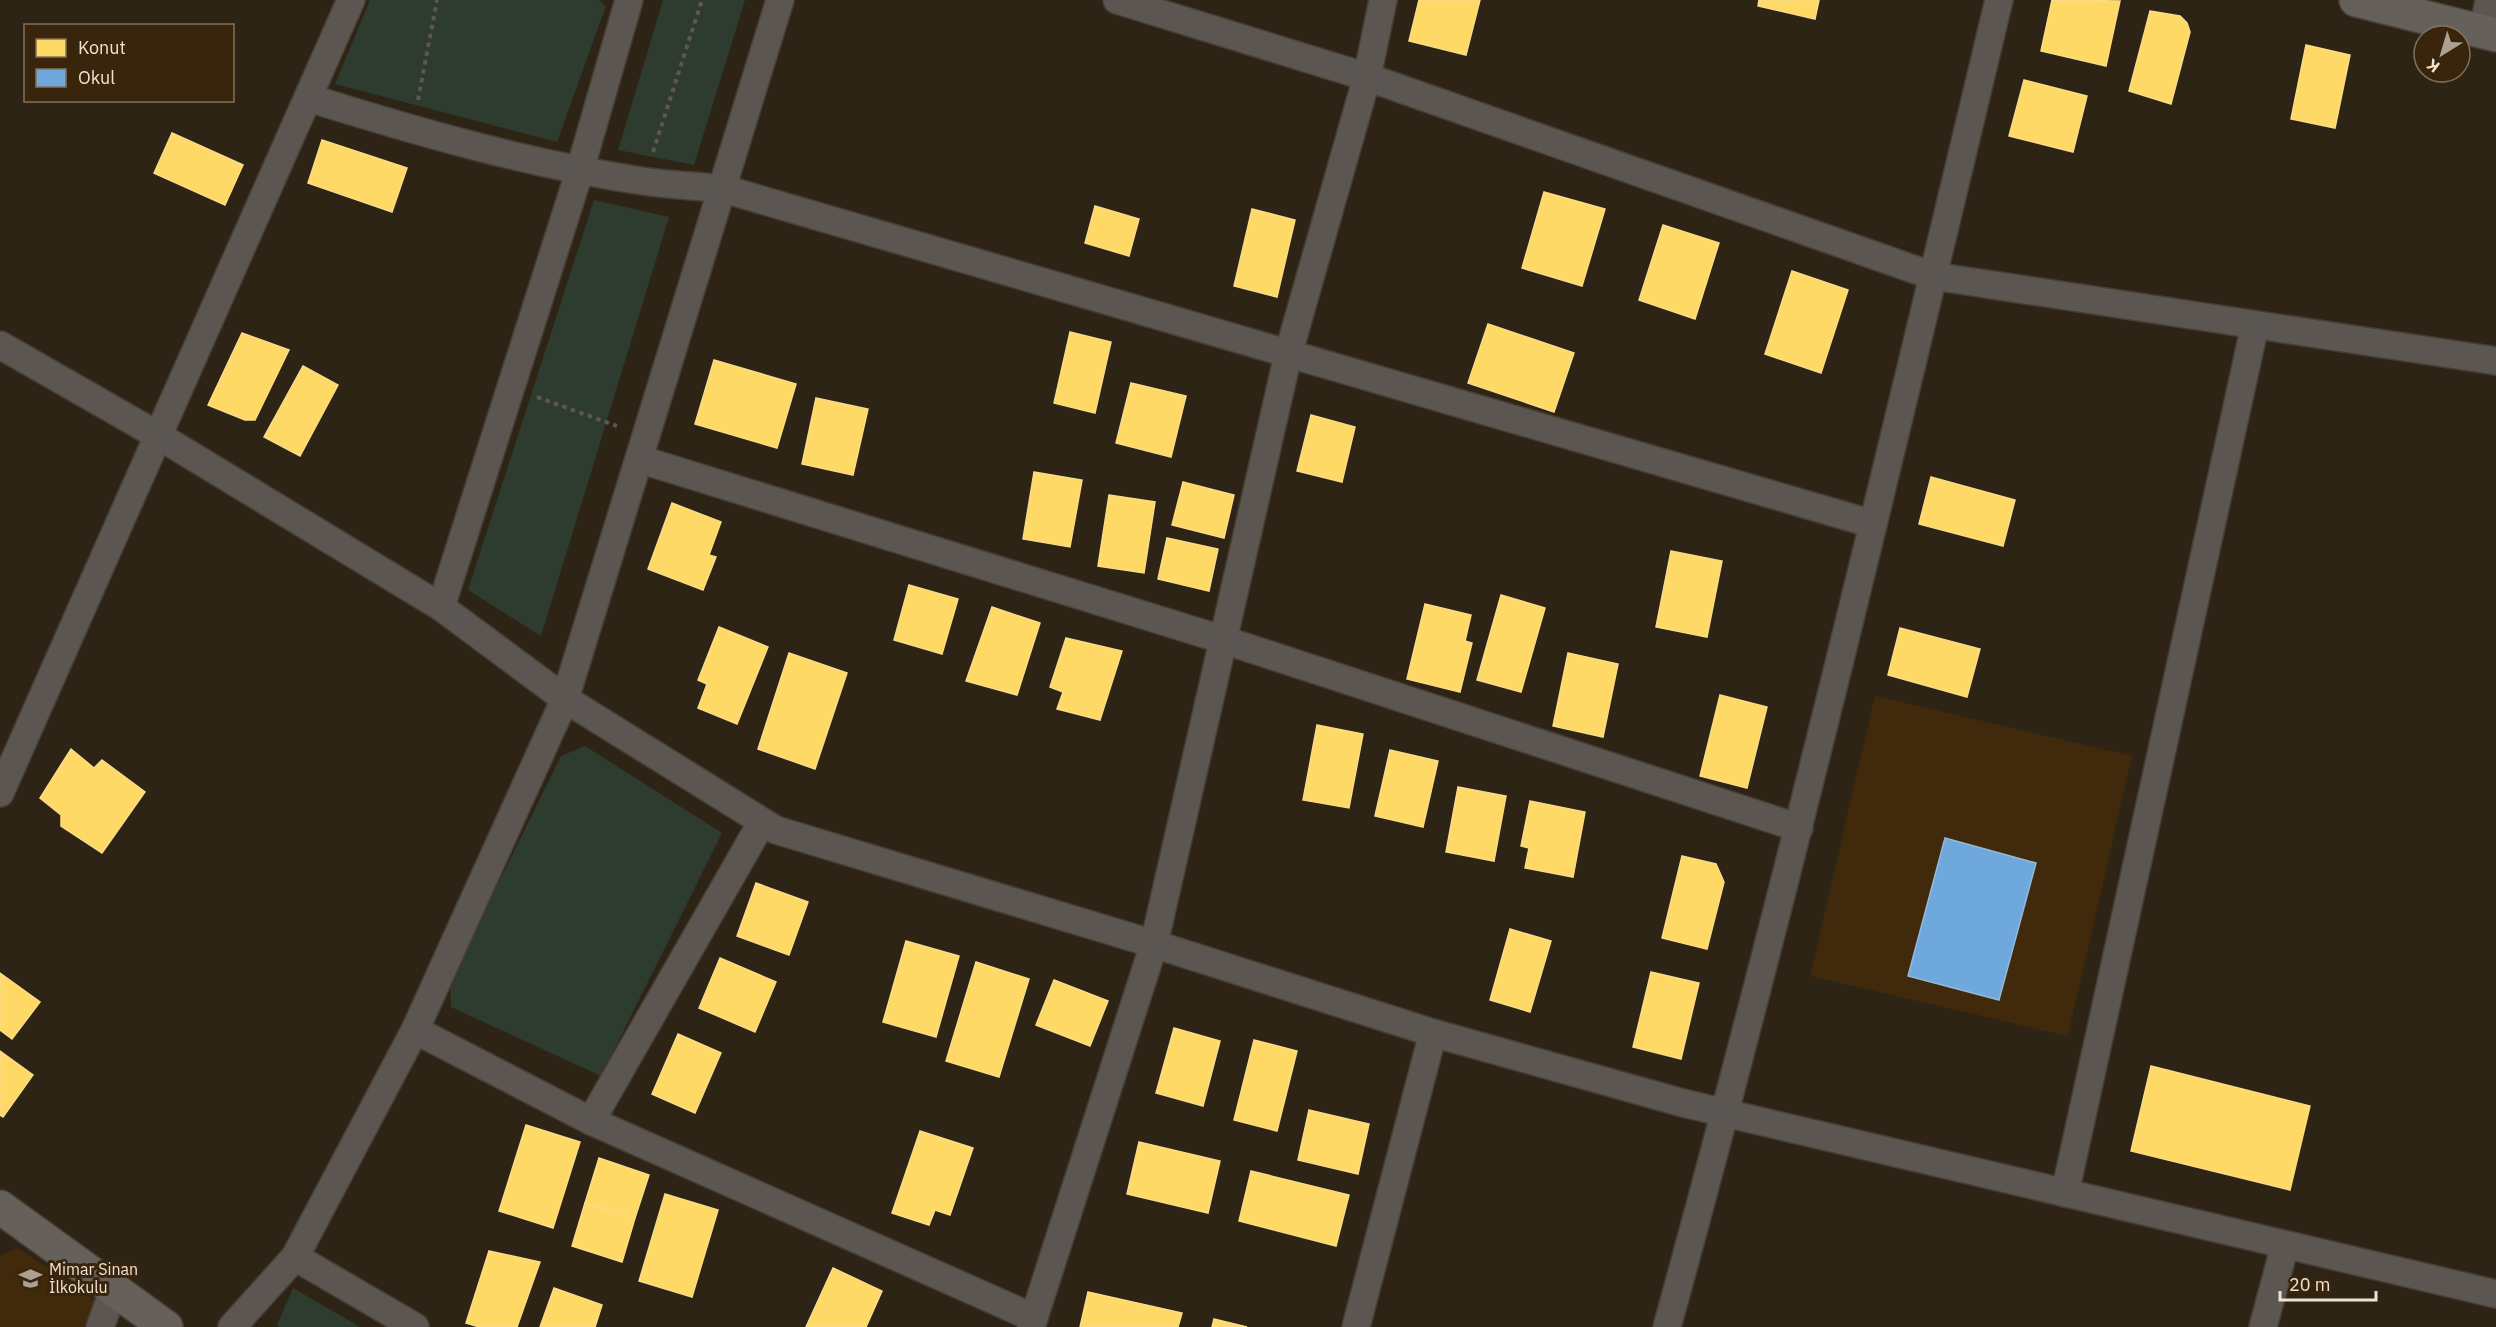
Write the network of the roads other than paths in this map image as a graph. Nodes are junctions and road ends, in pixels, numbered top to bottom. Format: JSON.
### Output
{"nodes":[{"id":1,"x":351,"y":0,"type":"edge"},
{"id":2,"x":628,"y":0,"type":"edge"},
{"id":3,"x":780,"y":0,"type":"edge"},
{"id":4,"x":1117,"y":0,"type":"edge"},
{"id":5,"x":1383,"y":0,"type":"edge"},
{"id":6,"x":1999,"y":0,"type":"edge"},
{"id":7,"x":2356,"y":0,"type":"edge"},
{"id":8,"x":2489,"y":0,"type":"edge"},
{"id":9,"x":2490,"y":34,"type":"edge"},
{"id":10,"x":1367,"y":77,"type":"junction"},
{"id":11,"x":309,"y":98,"type":"junction"},
{"id":12,"x":580,"y":170,"type":"junction"},
{"id":13,"x":724,"y":189,"type":"junction"},
{"id":14,"x":1933,"y":276,"type":"junction"},
{"id":15,"x":2255,"y":325,"type":"junction"},
{"id":16,"x":0,"y":345,"type":"edge"},
{"id":17,"x":1288,"y":356,"type":"junction"},
{"id":18,"x":2496,"y":361,"type":"edge"},
{"id":19,"x":159,"y":436,"type":"junction"},
{"id":20,"x":642,"y":448,"type":"junction"},
{"id":21,"x":1872,"y":524,"type":"junction"},
{"id":22,"x":441,"y":607,"type":"junction"},
{"id":23,"x":1224,"y":640,"type":"junction"},
{"id":24,"x":565,"y":699,"type":"junction"},
{"id":25,"x":0,"y":793,"type":"edge"},
{"id":26,"x":762,"y":822,"type":"junction"},
{"id":27,"x":1799,"y":828,"type":"junction"},
{"id":28,"x":1154,"y":944,"type":"junction"},
{"id":29,"x":415,"y":1030,"type":"junction"},
{"id":30,"x":1433,"y":1033,"type":"junction"},
{"id":31,"x":1726,"y":1113,"type":"junction"},
{"id":32,"x":591,"y":1121,"type":"junction"},
{"id":33,"x":2065,"y":1193,"type":"junction"},
{"id":34,"x":0,"y":1207,"type":"edge"},
{"id":35,"x":2285,"y":1245,"type":"junction"},
{"id":36,"x":295,"y":1257,"type":"junction"},
{"id":37,"x":114,"y":1289,"type":"junction"},
{"id":38,"x":2496,"y":1294,"type":"edge"},
{"id":39,"x":1032,"y":1323,"type":"edge"},
{"id":40,"x":100,"y":1327,"type":"edge"},
{"id":41,"x":166,"y":1327,"type":"edge"},
{"id":42,"x":232,"y":1327,"type":"edge"},
{"id":43,"x":415,"y":1327,"type":"edge"},
{"id":44,"x":1356,"y":1327,"type":"edge"},
{"id":45,"x":1667,"y":1327,"type":"edge"},
{"id":46,"x":2263,"y":1327,"type":"edge"}],
"edges":[{"from":1,"to":11,"type":"street"},
{"from":2,"to":12,"type":"street"},
{"from":3,"to":13,"type":"street"},
{"from":4,"to":10,"type":"street"},
{"from":5,"to":10,"type":"street"},
{"from":6,"to":14,"type":"street"},
{"from":7,"to":9,"type":"street"},
{"from":8,"to":9,"type":"street"},
{"from":10,"to":14,"type":"street"},
{"from":10,"to":17,"type":"street"},
{"from":11,"to":12,"type":"street"},
{"from":11,"to":19,"type":"street"},
{"from":12,"to":13,"type":"street"},
{"from":12,"to":22,"type":"street"},
{"from":13,"to":17,"type":"street"},
{"from":13,"to":20,"type":"street"},
{"from":14,"to":15,"type":"street"},
{"from":14,"to":21,"type":"street"},
{"from":15,"to":18,"type":"street"},
{"from":15,"to":33,"type":"street"},
{"from":16,"to":19,"type":"street"},
{"from":17,"to":21,"type":"street"},
{"from":17,"to":23,"type":"street"},
{"from":19,"to":22,"type":"street"},
{"from":19,"to":25,"type":"street"},
{"from":20,"to":23,"type":"street"},
{"from":20,"to":24,"type":"street"},
{"from":21,"to":27,"type":"street"},
{"from":22,"to":24,"type":"street"},
{"from":23,"to":27,"type":"street"},
{"from":23,"to":28,"type":"street"},
{"from":24,"to":26,"type":"street"},
{"from":24,"to":29,"type":"street"},
{"from":26,"to":28,"type":"street"},
{"from":26,"to":32,"type":"street"},
{"from":27,"to":31,"type":"street"},
{"from":28,"to":30,"type":"street"},
{"from":28,"to":39,"type":"street"},
{"from":29,"to":32,"type":"street"},
{"from":29,"to":36,"type":"street"},
{"from":30,"to":31,"type":"street"},
{"from":30,"to":44,"type":"street"},
{"from":31,"to":33,"type":"street"},
{"from":31,"to":45,"type":"street"},
{"from":32,"to":39,"type":"street"},
{"from":33,"to":35,"type":"street"},
{"from":34,"to":37,"type":"street"},
{"from":35,"to":38,"type":"street"},
{"from":35,"to":46,"type":"street"},
{"from":36,"to":42,"type":"street"},
{"from":36,"to":43,"type":"street"},
{"from":37,"to":40,"type":"street"},
{"from":37,"to":41,"type":"street"}]}
